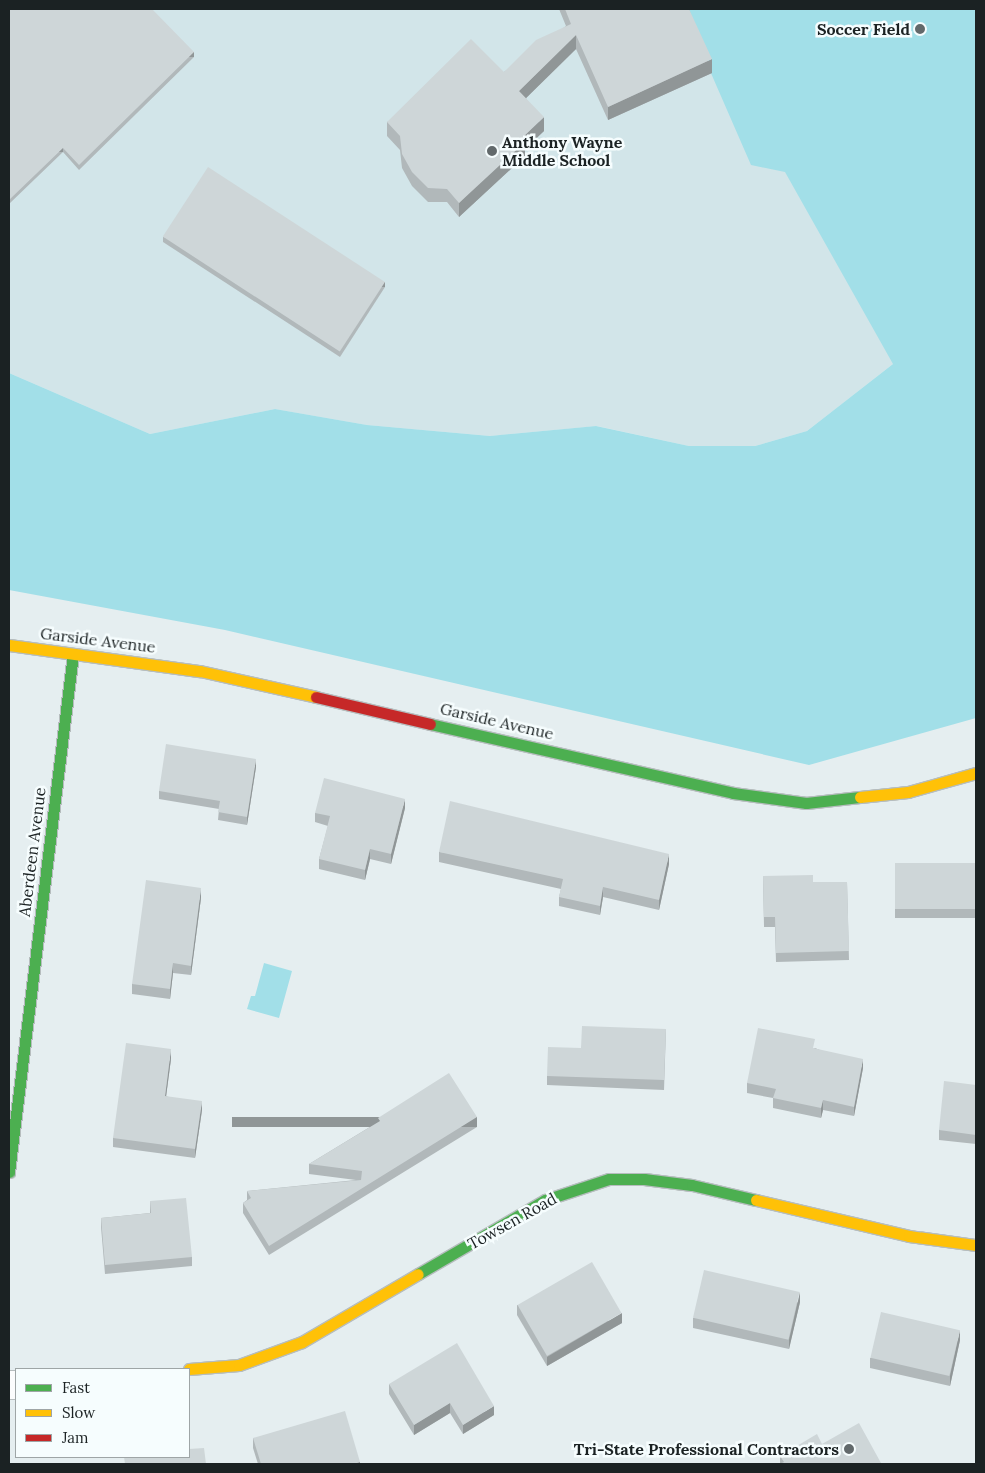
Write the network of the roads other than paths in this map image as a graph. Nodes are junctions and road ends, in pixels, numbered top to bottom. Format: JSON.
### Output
{"nodes":[{"id":1,"x":9,"y":645,"type":"edge"},
{"id":2,"x":73,"y":654,"type":"junction"},
{"id":3,"x":976,"y":773,"type":"edge"},
{"id":4,"x":15,"y":1067,"type":"edge"},
{"id":5,"x":9,"y":1172,"type":"edge"},
{"id":6,"x":976,"y":1245,"type":"edge"},
{"id":7,"x":190,"y":1369,"type":"edge"}],
"edges":[{"from":1,"to":2,"type":"street","name":"Garside Avenue"},
{"from":2,"to":3,"type":"street","name":"Garside Avenue"},
{"from":2,"to":4,"type":"street","name":"Aberdeen Avenue"},
{"from":4,"to":5,"type":"street","name":"Aberdeen Avenue"},
{"from":6,"to":7,"type":"street","name":"Towsen Road"}]}
